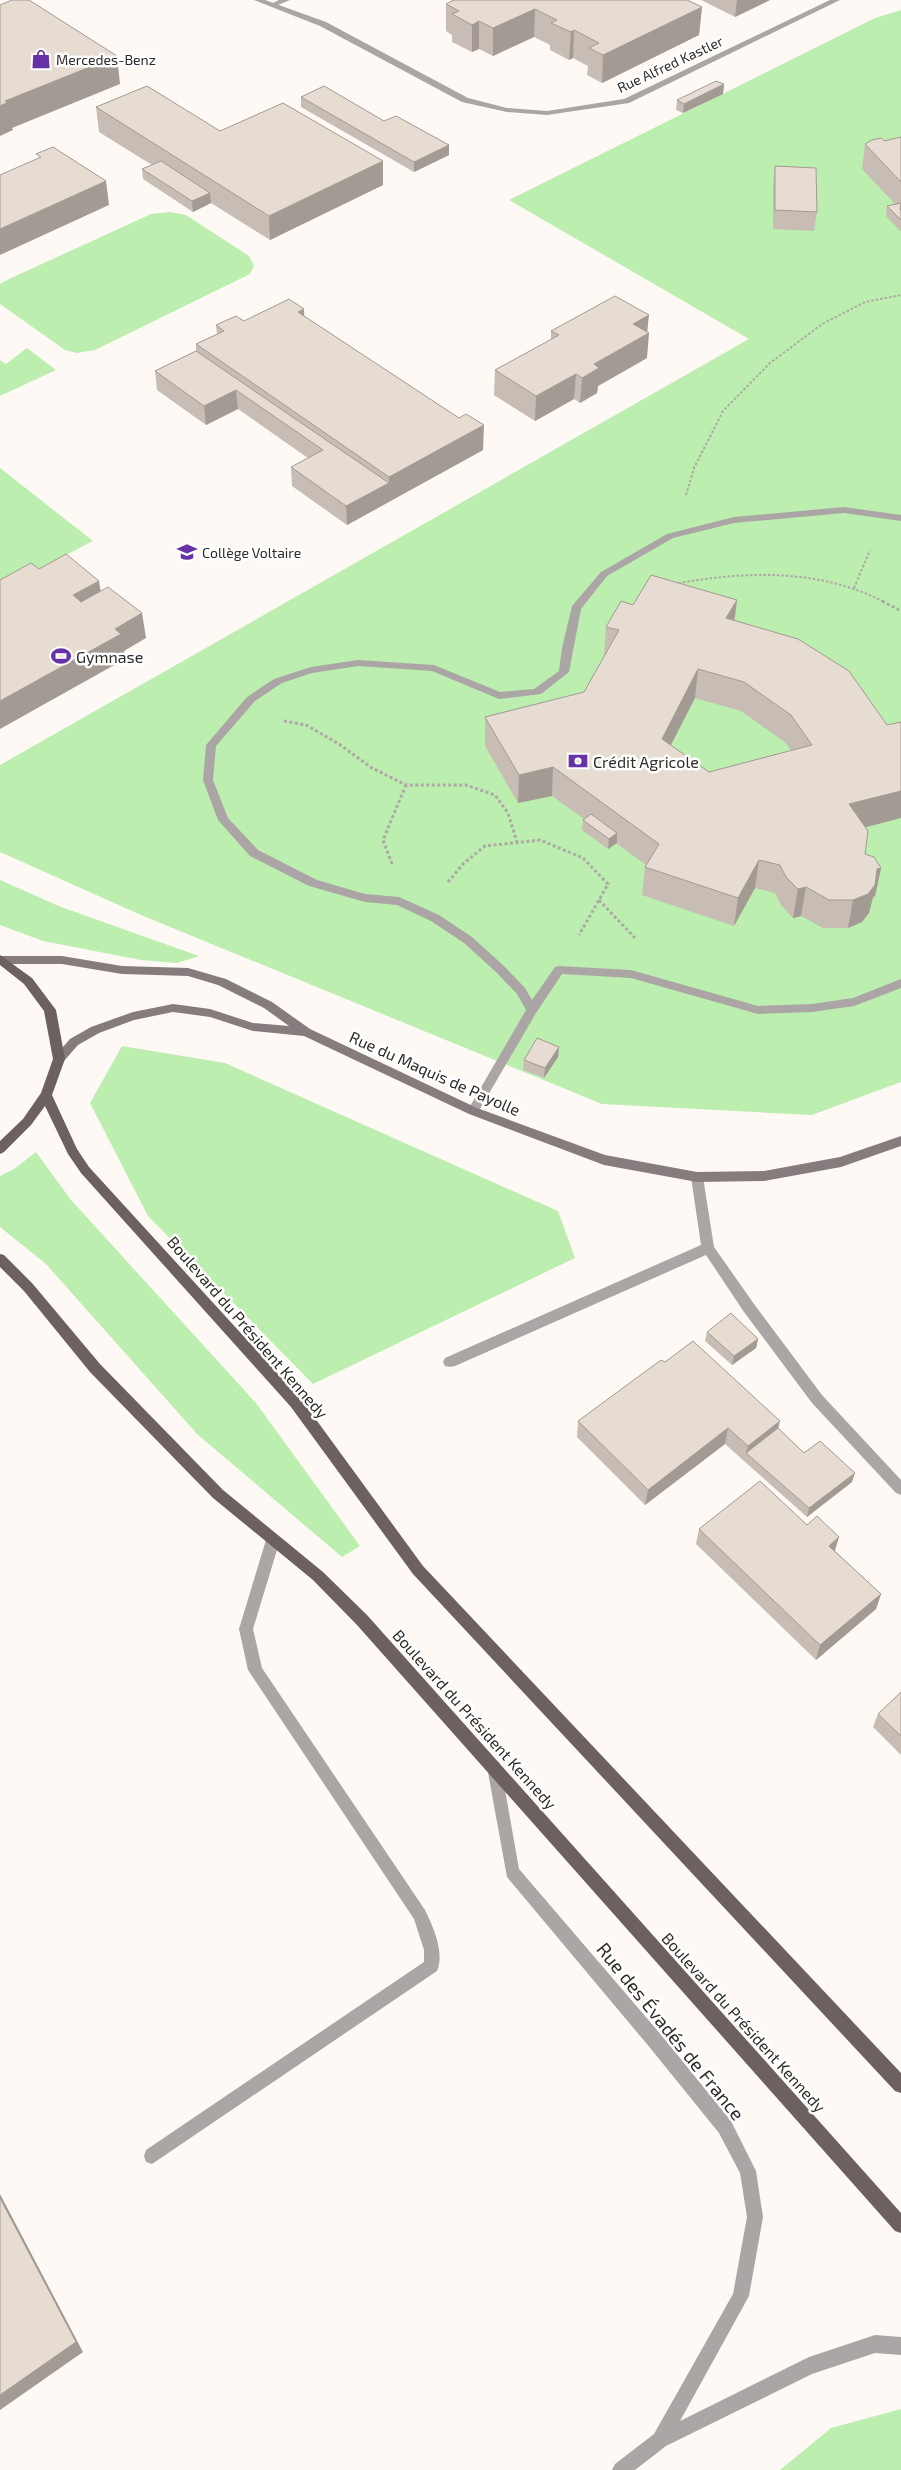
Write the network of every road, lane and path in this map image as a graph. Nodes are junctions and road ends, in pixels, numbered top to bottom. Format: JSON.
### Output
{"nodes":[{"id":1,"x":258,"y":0,"type":"edge"},
{"id":2,"x":286,"y":0,"type":"edge"},
{"id":3,"x":836,"y":0,"type":"edge"},
{"id":4,"x":273,"y":6,"type":"junction"},
{"id":5,"x":901,"y":295,"type":"edge"},
{"id":6,"x":883,"y":517,"type":"junction"},
{"id":7,"x":901,"y":518,"type":"edge"},
{"id":8,"x":670,"y":536,"type":"junction"},
{"id":9,"x":674,"y":584,"type":"edge"},
{"id":10,"x":854,"y":588,"type":"junction"},
{"id":11,"x":901,"y":611,"type":"edge"},
{"id":12,"x":239,"y":712,"type":"junction"},
{"id":13,"x":406,"y":785,"type":"junction"},
{"id":14,"x":517,"y":842,"type":"junction"},
{"id":15,"x":394,"y":866,"type":"dead end"},
{"id":16,"x":436,"y":918,"type":"junction"},
{"id":17,"x":1,"y":959,"type":"edge"},
{"id":18,"x":559,"y":970,"type":"junction"},
{"id":19,"x":901,"y":983,"type":"edge"},
{"id":20,"x":532,"y":1010,"type":"junction"},
{"id":21,"x":306,"y":1032,"type":"junction"},
{"id":22,"x":59,"y":1059,"type":"junction"},
{"id":23,"x":46,"y":1094,"type":"junction"},
{"id":24,"x":473,"y":1111,"type":"junction"},
{"id":25,"x":901,"y":1141,"type":"edge"},
{"id":26,"x":0,"y":1149,"type":"edge"},
{"id":27,"x":697,"y":1177,"type":"junction"},
{"id":28,"x":708,"y":1248,"type":"junction"},
{"id":29,"x":0,"y":1259,"type":"edge"},
{"id":30,"x":450,"y":1362,"type":"dead end"},
{"id":31,"x":901,"y":1489,"type":"edge"},
{"id":32,"x":273,"y":1540,"type":"junction"},
{"id":33,"x":494,"y":1767,"type":"junction"},
{"id":34,"x":901,"y":2085,"type":"edge"},
{"id":35,"x":152,"y":2156,"type":"dead end"},
{"id":36,"x":901,"y":2225,"type":"edge"},
{"id":37,"x":901,"y":2346,"type":"edge"},
{"id":38,"x":660,"y":2440,"type":"junction"},
{"id":39,"x":621,"y":2470,"type":"edge"}],
"edges":[{"from":1,"to":4,"type":"street","name":"Rue Alfred Kastler"},
{"from":2,"to":4,"type":"street"},
{"from":3,"to":4,"type":"street","name":"Rue Alfred Kastler"},
{"from":5,"to":8,"type":"path"},
{"from":6,"to":7,"type":"street"},
{"from":6,"to":8,"type":"street"},
{"from":6,"to":10,"type":"path"},
{"from":8,"to":12,"type":"street"},
{"from":9,"to":10,"type":"path"},
{"from":10,"to":11,"type":"path"},
{"from":12,"to":13,"type":"path"},
{"from":12,"to":16,"type":"street"},
{"from":13,"to":14,"type":"path"},
{"from":13,"to":15,"type":"path"},
{"from":14,"to":16,"type":"path"},
{"from":14,"to":18,"type":"path"},
{"from":16,"to":20,"type":"street"},
{"from":17,"to":21,"type":"street","name":"Rue du Maquis de Payolle"},
{"from":17,"to":22,"type":"main road"},
{"from":18,"to":19,"type":"street"},
{"from":18,"to":20,"type":"street"},
{"from":20,"to":24,"type":"street"},
{"from":21,"to":22,"type":"street","name":"Rue du Maquis de Payolle"},
{"from":21,"to":24,"type":"street","name":"Rue du Maquis de Payolle"},
{"from":22,"to":23,"type":"main road"},
{"from":23,"to":26,"type":"main road"},
{"from":23,"to":34,"type":"main road","name":"Boulevard du Président Kennedy"},
{"from":24,"to":27,"type":"street","name":"Rue du Maquis de Payolle"},
{"from":25,"to":27,"type":"street","name":"Rue du Maquis de Payolle"},
{"from":27,"to":28,"type":"street"},
{"from":28,"to":30,"type":"street"},
{"from":28,"to":31,"type":"street"},
{"from":29,"to":32,"type":"main road","name":"Boulevard du Président Kennedy"},
{"from":32,"to":33,"type":"main road","name":"Boulevard du Président Kennedy"},
{"from":32,"to":35,"type":"street"},
{"from":33,"to":36,"type":"main road","name":"Boulevard du Président Kennedy"},
{"from":33,"to":38,"type":"street","name":"Rue des Évadés de France"},
{"from":37,"to":38,"type":"street","name":"Rue des Évadés de France"},
{"from":38,"to":39,"type":"street","name":"Rue des Évadés de France"}]}
